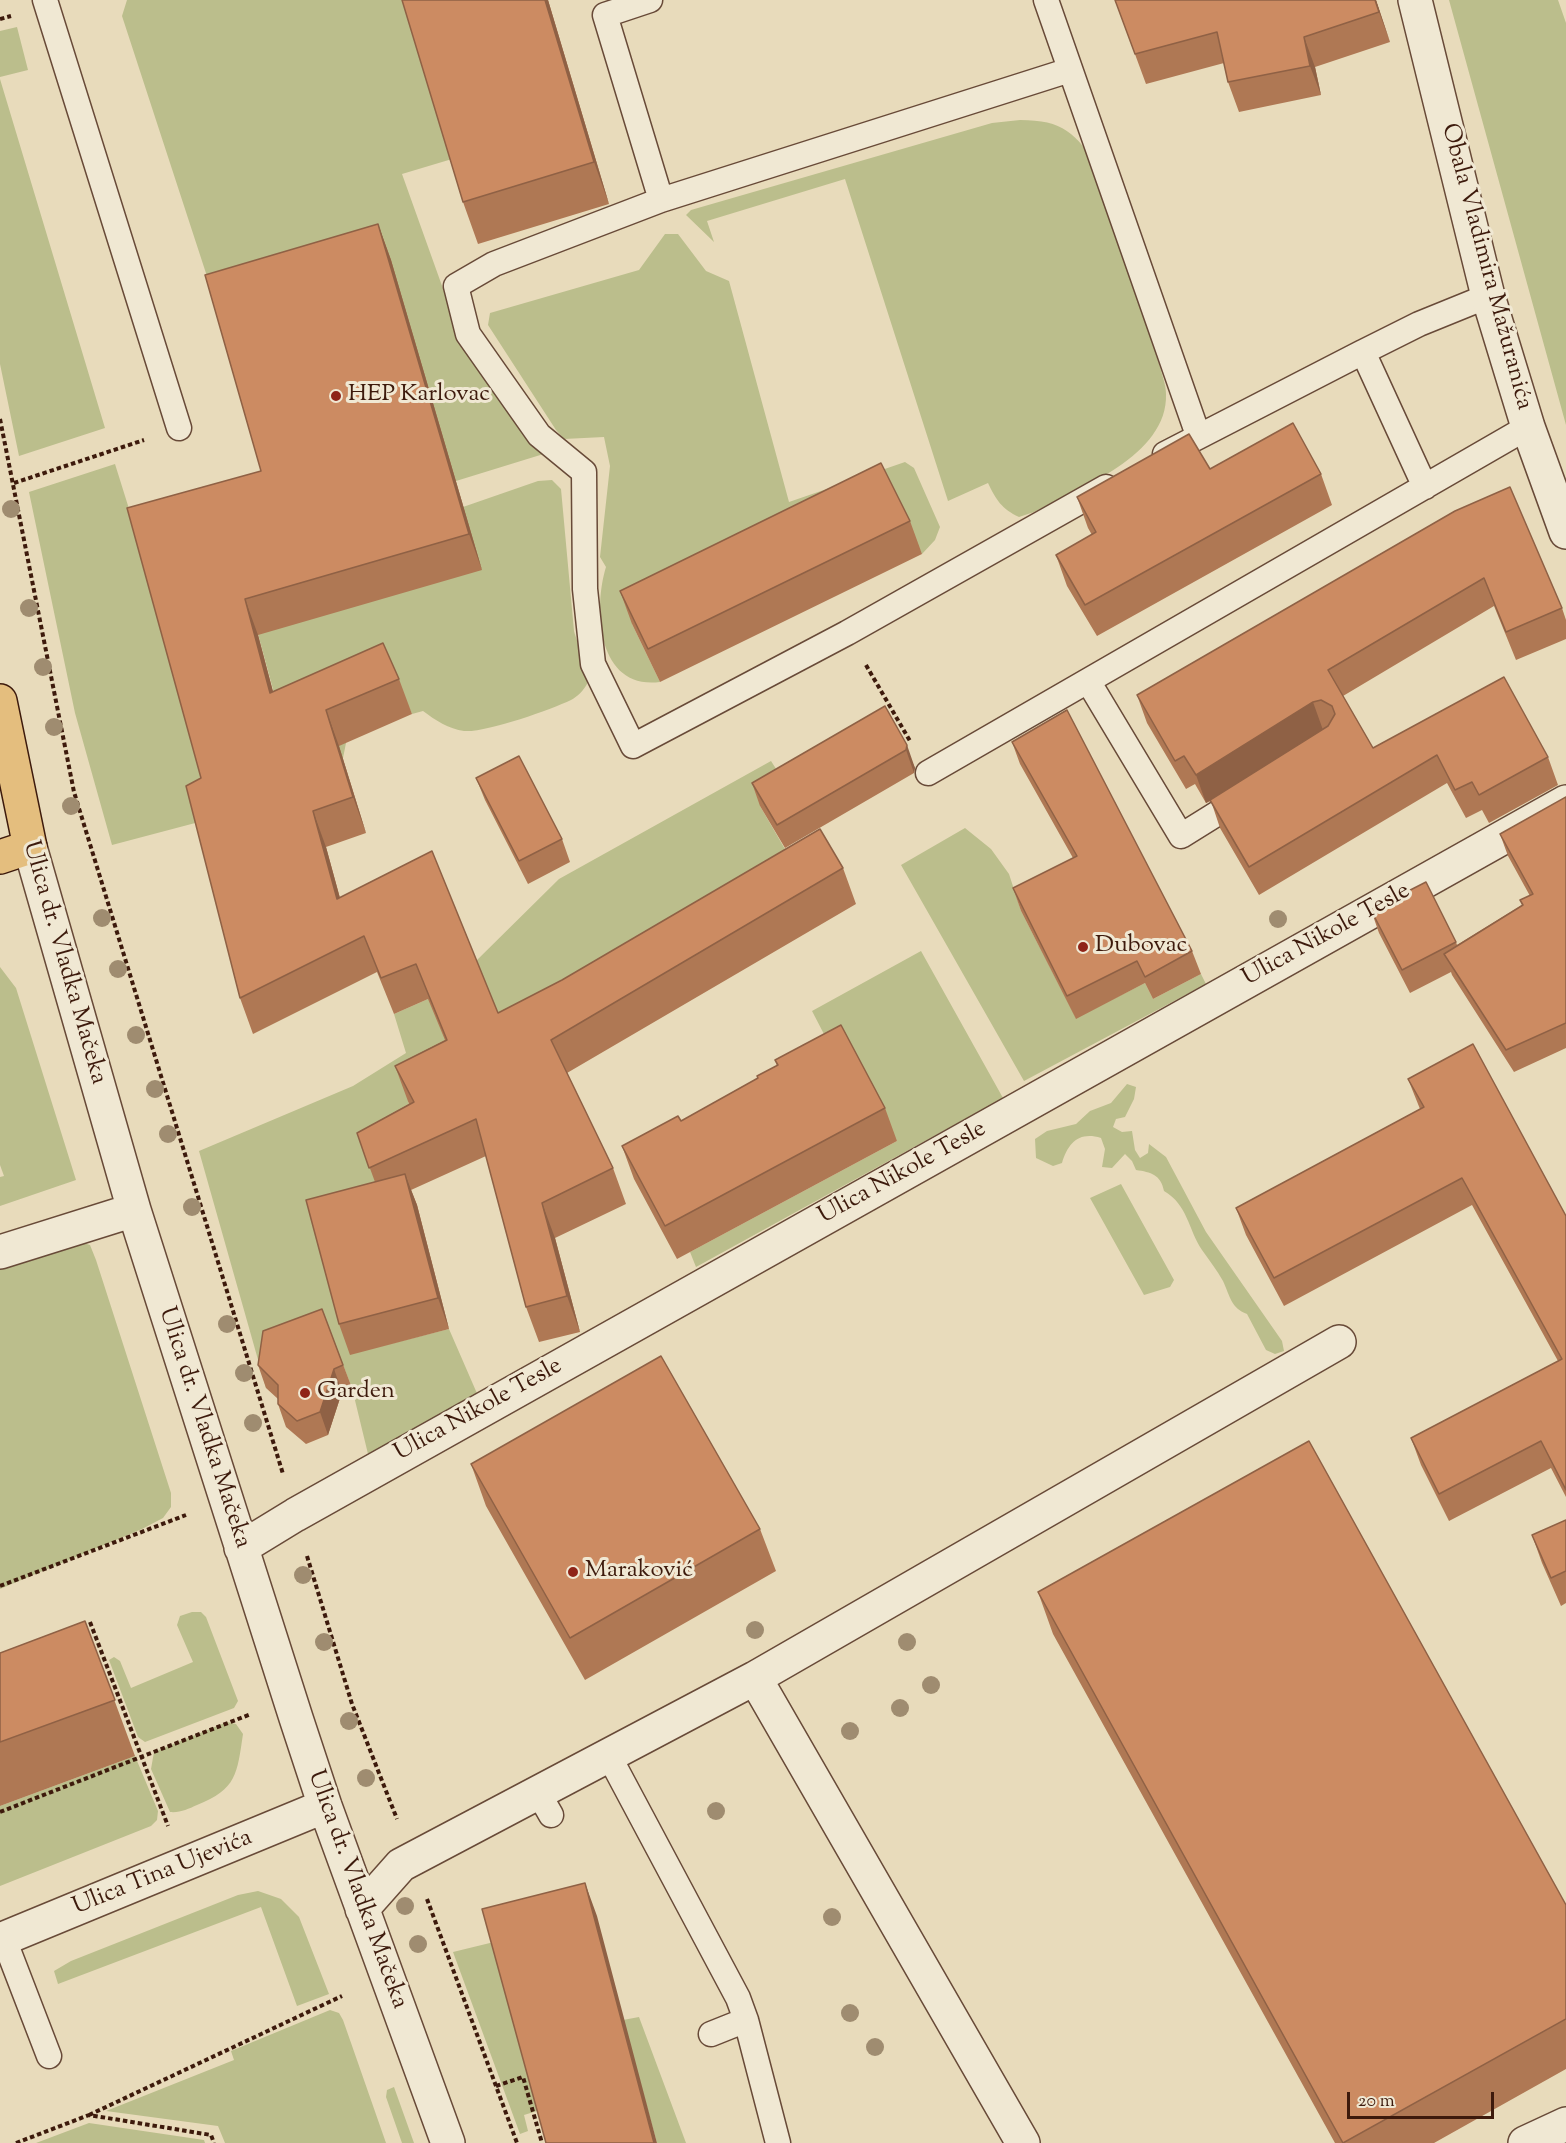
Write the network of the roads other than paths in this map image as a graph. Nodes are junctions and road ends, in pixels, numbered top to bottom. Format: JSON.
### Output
{"nodes":[{"id":1,"x":45,"y":0,"type":"edge"},
{"id":2,"x":650,"y":0,"type":"edge"},
{"id":3,"x":1046,"y":0,"type":"edge"},
{"id":4,"x":1415,"y":0,"type":"edge"},
{"id":5,"x":603,"y":8,"type":"edge"},
{"id":6,"x":1070,"y":70,"type":"junction"},
{"id":7,"x":661,"y":200,"type":"junction"},
{"id":8,"x":1488,"y":296,"type":"junction"},
{"id":9,"x":1363,"y":352,"type":"junction"},
{"id":10,"x":1528,"y":427,"type":"junction"},
{"id":11,"x":179,"y":428,"type":"road end"},
{"id":12,"x":1198,"y":435,"type":"junction"},
{"id":13,"x":1425,"y":487,"type":"junction"},
{"id":14,"x":1566,"y":532,"type":"edge"},
{"id":15,"x":1088,"y":681,"type":"junction"},
{"id":16,"x":0,"y":701,"type":"edge"},
{"id":17,"x":928,"y":773,"type":"road end"},
{"id":18,"x":1261,"y":786,"type":"edge"},
{"id":19,"x":1566,"y":802,"type":"edge"},
{"id":20,"x":15,"y":852,"type":"edge"},
{"id":21,"x":134,"y":1210,"type":"junction"},
{"id":22,"x":0,"y":1252,"type":"edge"},
{"id":23,"x":1339,"y":1342,"type":"dead end"},
{"id":24,"x":241,"y":1548,"type":"junction"},
{"id":25,"x":755,"y":1678,"type":"junction"},
{"id":26,"x":609,"y":1756,"type":"junction"},
{"id":27,"x":325,"y":1806,"type":"junction"},
{"id":28,"x":362,"y":1909,"type":"junction"},
{"id":29,"x":2,"y":1940,"type":"edge"},
{"id":30,"x":746,"y":2020,"type":"junction"},
{"id":31,"x":711,"y":2034,"type":"dead end"},
{"id":32,"x":49,"y":2056,"type":"dead end"},
{"id":33,"x":1566,"y":2124,"type":"edge"},
{"id":34,"x":448,"y":2143,"type":"edge"},
{"id":35,"x":778,"y":2143,"type":"edge"},
{"id":36,"x":1023,"y":2143,"type":"edge"},
{"id":37,"x":1525,"y":2143,"type":"edge"}],
"edges":[{"from":1,"to":11,"type":"lane"},
{"from":2,"to":5,"type":"lane"},
{"from":3,"to":6,"type":"lane"},
{"from":4,"to":8,"type":"street","name":"Obala Vladimira Mažuranića"},
{"from":5,"to":7,"type":"lane"},
{"from":6,"to":7,"type":"lane"},
{"from":6,"to":12,"type":"lane"},
{"from":7,"to":12,"type":"lane"},
{"from":8,"to":9,"type":"lane"},
{"from":8,"to":10,"type":"street","name":"Obala Vladimira Mažuranića"},
{"from":9,"to":12,"type":"lane"},
{"from":9,"to":13,"type":"lane"},
{"from":10,"to":13,"type":"lane"},
{"from":10,"to":14,"type":"street","name":"Obala Vladimira Mažuranića"},
{"from":13,"to":15,"type":"lane"},
{"from":15,"to":17,"type":"lane"},
{"from":15,"to":18,"type":"lane"},
{"from":16,"to":20,"type":"main road","name":"Ulica dr. Vladka Mačeka"},
{"from":19,"to":24,"type":"street","name":"Ulica Nikole Tesle"},
{"from":20,"to":21,"type":"street","name":"Ulica dr. Vladka Mačeka"},
{"from":21,"to":22,"type":"street"},
{"from":21,"to":24,"type":"street","name":"Ulica dr. Vladka Mačeka"},
{"from":23,"to":25,"type":"street"},
{"from":24,"to":27,"type":"street","name":"Ulica dr. Vladka Mačeka"},
{"from":25,"to":26,"type":"street"},
{"from":25,"to":36,"type":"street"},
{"from":26,"to":28,"type":"street"},
{"from":26,"to":30,"type":"lane"},
{"from":27,"to":28,"type":"street","name":"Ulica dr. Vladka Mačeka"},
{"from":27,"to":29,"type":"street","name":"Ulica Tina Ujevića"},
{"from":28,"to":34,"type":"street","name":"Ulica dr. Vladka Mačeka"},
{"from":29,"to":32,"type":"lane"},
{"from":30,"to":31,"type":"lane"},
{"from":30,"to":35,"type":"lane"},
{"from":33,"to":37,"type":"street"}]}
